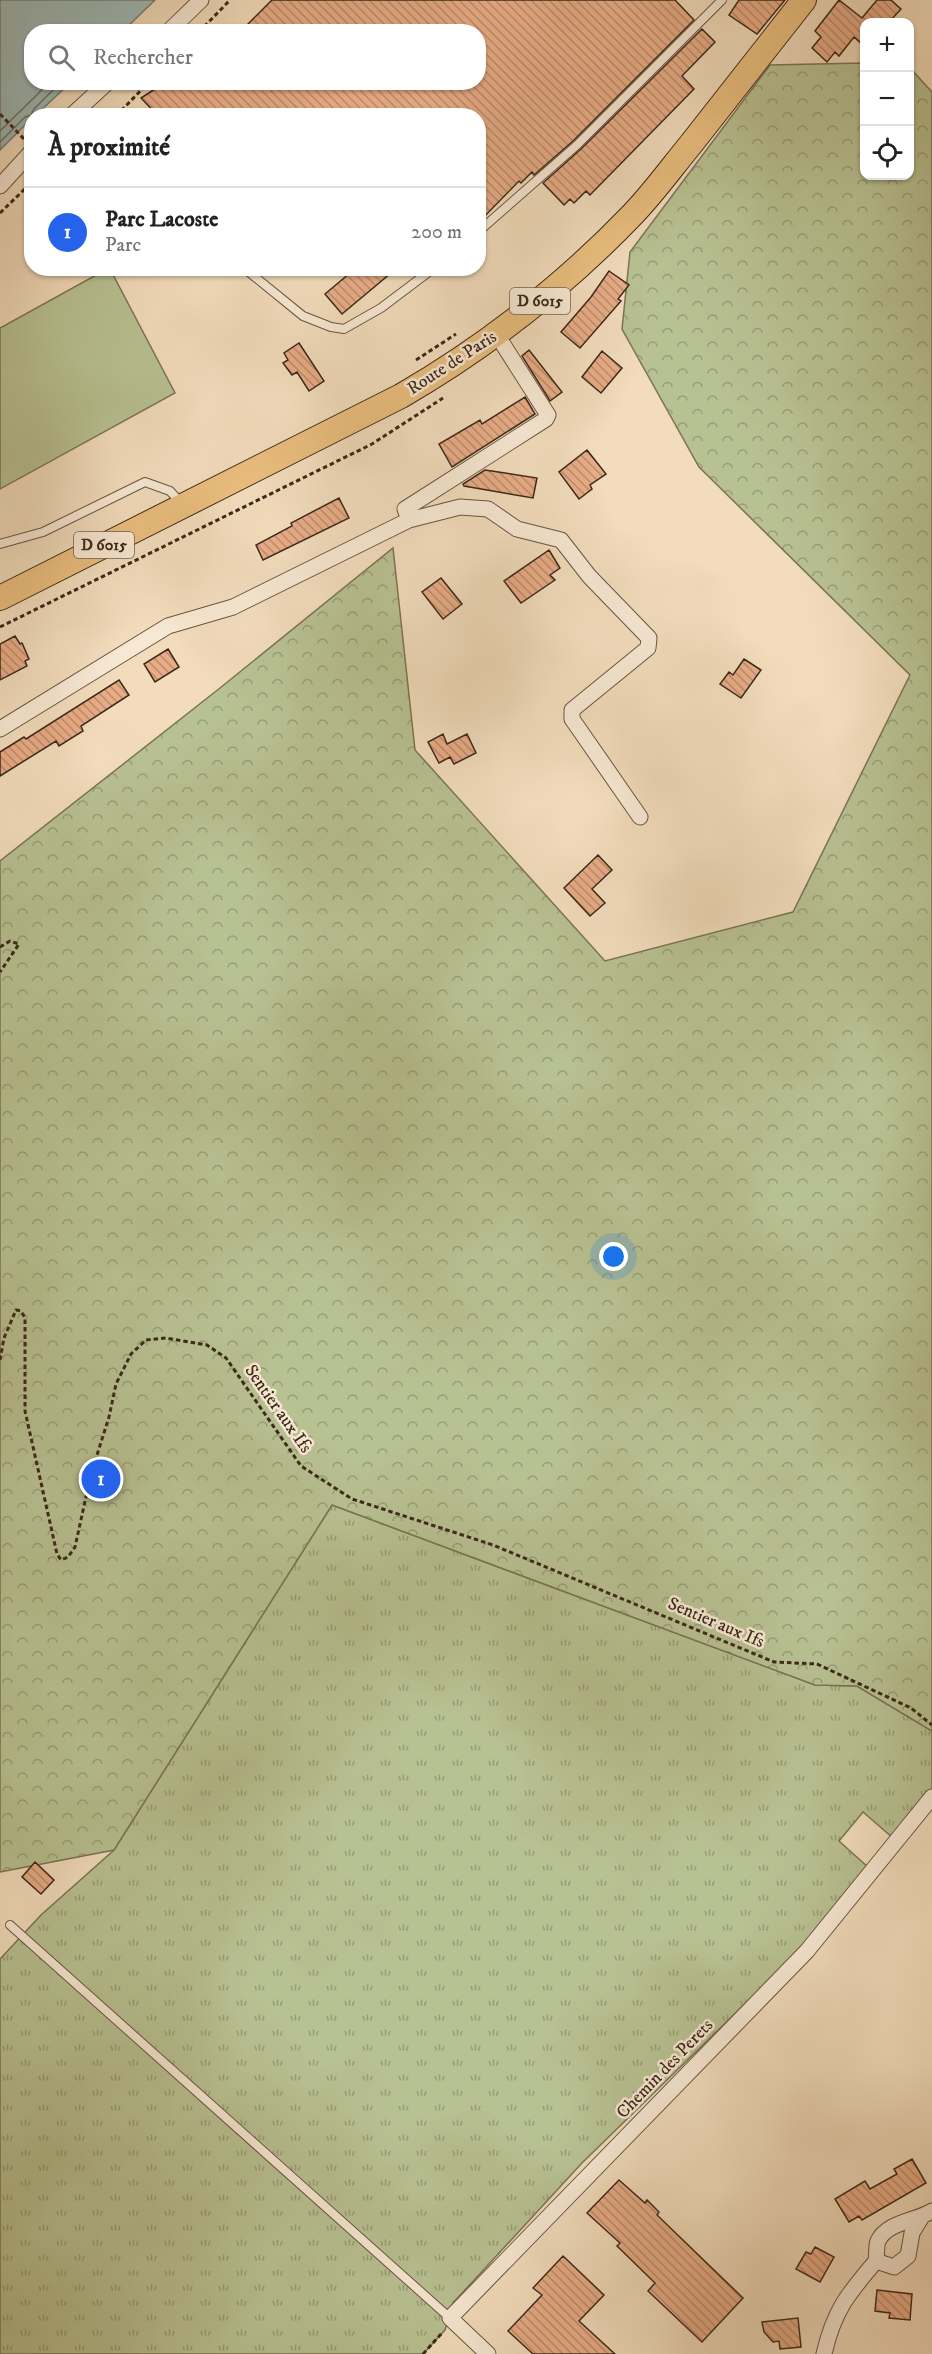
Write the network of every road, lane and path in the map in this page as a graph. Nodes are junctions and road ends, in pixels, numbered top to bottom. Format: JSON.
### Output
{"nodes":[{"id":1,"x":201,"y":0,"type":"edge"},
{"id":2,"x":230,"y":0,"type":"edge"},
{"id":3,"x":722,"y":0,"type":"edge"},
{"id":4,"x":804,"y":0,"type":"edge"},
{"id":5,"x":176,"y":24,"type":"edge"},
{"id":6,"x":207,"y":24,"type":"edge"},
{"id":7,"x":99,"y":90,"type":"edge"},
{"id":8,"x":140,"y":90,"type":"edge"},
{"id":9,"x":80,"y":108,"type":"edge"},
{"id":10,"x":124,"y":108,"type":"edge"},
{"id":11,"x":0,"y":114,"type":"edge"},
{"id":12,"x":24,"y":140,"type":"edge"},
{"id":13,"x":24,"y":158,"type":"edge"},
{"id":14,"x":0,"y":186,"type":"edge"},
{"id":15,"x":24,"y":190,"type":"edge"},
{"id":16,"x":0,"y":213,"type":"edge"},
{"id":17,"x":486,"y":225,"type":"edge"},
{"id":18,"x":254,"y":276,"type":"edge"},
{"id":19,"x":423,"y":276,"type":"edge"},
{"id":20,"x":497,"y":335,"type":"junction"},
{"id":21,"x":445,"y":396,"type":"dead end"},
{"id":22,"x":184,"y":506,"type":"junction"},
{"id":23,"x":409,"y":520,"type":"junction"},
{"id":24,"x":0,"y":544,"type":"edge"},
{"id":25,"x":0,"y":598,"type":"edge"},
{"id":26,"x":0,"y":627,"type":"edge"},
{"id":27,"x":0,"y":729,"type":"edge"},
{"id":28,"x":640,"y":817,"type":"dead end"},
{"id":29,"x":0,"y":947,"type":"edge"},
{"id":30,"x":0,"y":972,"type":"edge"},
{"id":31,"x":0,"y":1360,"type":"edge"},
{"id":32,"x":932,"y":1725,"type":"edge"},
{"id":33,"x":932,"y":1797,"type":"edge"},
{"id":34,"x":10,"y":1925,"type":"dead end"},
{"id":35,"x":926,"y":2214,"type":"edge"},
{"id":36,"x":876,"y":2261,"type":"junction"},
{"id":37,"x":451,"y":2320,"type":"junction"},
{"id":38,"x":423,"y":2354,"type":"edge"},
{"id":39,"x":488,"y":2354,"type":"edge"},
{"id":40,"x":824,"y":2354,"type":"edge"}],
"edges":[{"from":1,"to":5,"type":"street"},
{"from":2,"to":6,"type":"path"},
{"from":3,"to":17,"type":"lane"},
{"from":4,"to":20,"type":"main road","name":"Route de Paris","number":"D 6015"},
{"from":7,"to":9,"type":"street"},
{"from":8,"to":10,"type":"path"},
{"from":11,"to":12,"type":"path"},
{"from":13,"to":14,"type":"street"},
{"from":15,"to":16,"type":"path"},
{"from":18,"to":19,"type":"lane"},
{"from":20,"to":22,"type":"main road","name":"Route de Paris","number":"D 6015"},
{"from":20,"to":23,"type":"street"},
{"from":21,"to":26,"type":"path"},
{"from":22,"to":24,"type":"lane"},
{"from":22,"to":25,"type":"main road","name":"Route de Paris","number":"D 6015"},
{"from":23,"to":27,"type":"street"},
{"from":23,"to":28,"type":"street"},
{"from":29,"to":30,"type":"path"},
{"from":31,"to":32,"type":"path","name":"Sentier aux Ifs"},
{"from":33,"to":37,"type":"street","name":"Chemin des Perets"},
{"from":34,"to":37,"type":"lane"},
{"from":35,"to":36,"type":"street"},
{"from":35,"to":36,"type":"street"},
{"from":36,"to":40,"type":"street"},
{"from":37,"to":38,"type":"path"},
{"from":37,"to":39,"type":"street"}]}
